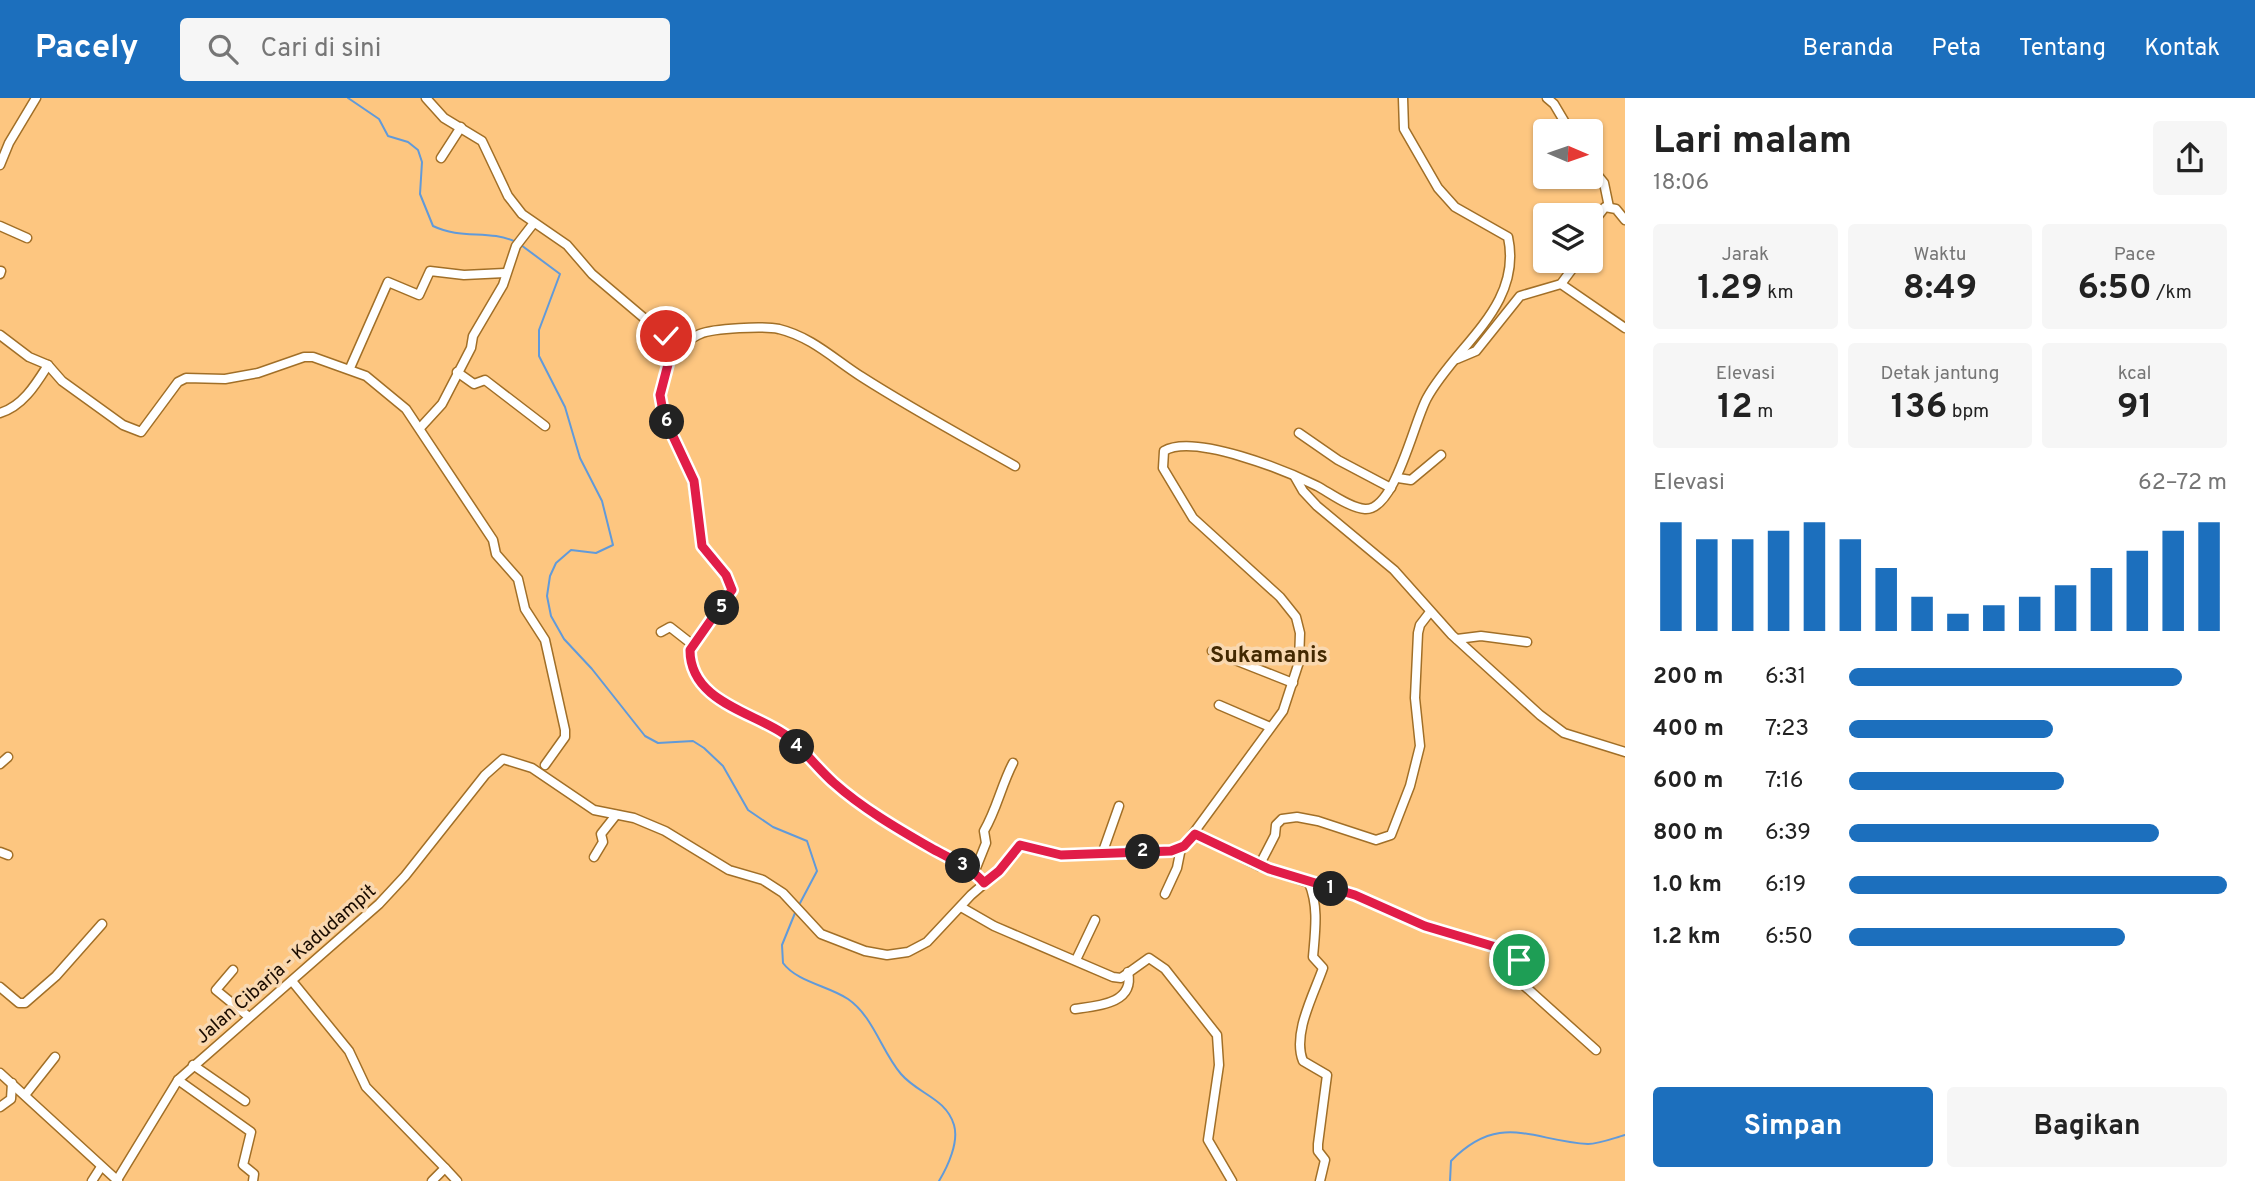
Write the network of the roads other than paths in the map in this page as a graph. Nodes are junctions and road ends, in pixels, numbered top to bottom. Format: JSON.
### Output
{"nodes":[{"id":1,"x":36,"y":98,"type":"edge"},
{"id":2,"x":426,"y":98,"type":"edge"},
{"id":3,"x":1404,"y":98,"type":"edge"},
{"id":4,"x":1547,"y":98,"type":"edge"},
{"id":5,"x":1563,"y":119,"type":"edge"},
{"id":6,"x":461,"y":127,"type":"junction"},
{"id":7,"x":441,"y":158,"type":"dead end"},
{"id":8,"x":0,"y":166,"type":"edge"},
{"id":9,"x":1603,"y":182,"type":"edge"},
{"id":10,"x":1609,"y":207,"type":"junction"},
{"id":11,"x":1603,"y":212,"type":"edge"},
{"id":12,"x":1625,"y":220,"type":"edge"},
{"id":13,"x":533,"y":224,"type":"junction"},
{"id":14,"x":0,"y":226,"type":"edge"},
{"id":15,"x":27,"y":238,"type":"dead end"},
{"id":16,"x":505,"y":273,"type":"junction"},
{"id":17,"x":1569,"y":273,"type":"edge"},
{"id":18,"x":1561,"y":284,"type":"junction"},
{"id":19,"x":1625,"y":328,"type":"edge"},
{"id":20,"x":0,"y":335,"type":"edge"},
{"id":21,"x":672,"y":349,"type":"junction"},
{"id":22,"x":1457,"y":359,"type":"junction"},
{"id":23,"x":48,"y":365,"type":"junction"},
{"id":24,"x":351,"y":368,"type":"junction"},
{"id":25,"x":457,"y":372,"type":"junction"},
{"id":26,"x":0,"y":413,"type":"edge"},
{"id":27,"x":545,"y":426,"type":"dead end"},
{"id":28,"x":420,"y":428,"type":"junction"},
{"id":29,"x":1299,"y":433,"type":"dead end"},
{"id":30,"x":1441,"y":455,"type":"dead end"},
{"id":31,"x":1015,"y":466,"type":"dead end"},
{"id":32,"x":1295,"y":477,"type":"junction"},
{"id":33,"x":1398,"y":478,"type":"junction"},
{"id":34,"x":1391,"y":488,"type":"junction"},
{"id":35,"x":1430,"y":612,"type":"junction"},
{"id":36,"x":661,"y":632,"type":"dead end"},
{"id":37,"x":1457,"y":639,"type":"junction"},
{"id":38,"x":1527,"y":642,"type":"dead end"},
{"id":39,"x":693,"y":645,"type":"junction"},
{"id":40,"x":1212,"y":651,"type":"dead end"},
{"id":41,"x":1293,"y":684,"type":"junction"},
{"id":42,"x":1219,"y":705,"type":"dead end"},
{"id":43,"x":1270,"y":726,"type":"junction"},
{"id":44,"x":1625,"y":752,"type":"edge"},
{"id":45,"x":8,"y":757,"type":"dead end"},
{"id":46,"x":1013,"y":763,"type":"dead end"},
{"id":47,"x":0,"y":764,"type":"edge"},
{"id":48,"x":545,"y":765,"type":"dead end"},
{"id":49,"x":1119,"y":806,"type":"dead end"},
{"id":50,"x":617,"y":815,"type":"junction"},
{"id":51,"x":1195,"y":834,"type":"junction"},
{"id":52,"x":1181,"y":848,"type":"junction"},
{"id":53,"x":1102,"y":854,"type":"junction"},
{"id":54,"x":594,"y":857,"type":"dead end"},
{"id":55,"x":1259,"y":866,"type":"junction"},
{"id":56,"x":974,"y":873,"type":"junction"},
{"id":57,"x":984,"y":883,"type":"junction"},
{"id":58,"x":1309,"y":883,"type":"junction"},
{"id":59,"x":1165,"y":894,"type":"dead end"},
{"id":60,"x":961,"y":907,"type":"junction"},
{"id":61,"x":1095,"y":920,"type":"dead end"},
{"id":62,"x":102,"y":924,"type":"dead end"},
{"id":63,"x":1076,"y":960,"type":"junction"},
{"id":64,"x":233,"y":970,"type":"dead end"},
{"id":65,"x":1128,"y":972,"type":"junction"},
{"id":66,"x":292,"y":981,"type":"junction"},
{"id":67,"x":0,"y":987,"type":"edge"},
{"id":68,"x":1076,"y":1009,"type":"dead end"},
{"id":69,"x":249,"y":1017,"type":"junction"},
{"id":70,"x":1596,"y":1050,"type":"dead end"},
{"id":71,"x":55,"y":1058,"type":"dead end"},
{"id":72,"x":193,"y":1065,"type":"junction"},
{"id":73,"x":0,"y":1073,"type":"edge"},
{"id":74,"x":178,"y":1080,"type":"junction"},
{"id":75,"x":12,"y":1083,"type":"junction"},
{"id":76,"x":24,"y":1095,"type":"junction"},
{"id":77,"x":245,"y":1101,"type":"dead end"},
{"id":78,"x":0,"y":1107,"type":"edge"},
{"id":79,"x":100,"y":1167,"type":"junction"},
{"id":80,"x":445,"y":1168,"type":"junction"},
{"id":81,"x":117,"y":1180,"type":"edge"},
{"id":82,"x":92,"y":1181,"type":"edge"},
{"id":83,"x":253,"y":1181,"type":"edge"},
{"id":84,"x":432,"y":1181,"type":"edge"},
{"id":85,"x":457,"y":1181,"type":"edge"},
{"id":86,"x":1232,"y":1181,"type":"edge"},
{"id":87,"x":1320,"y":1181,"type":"edge"}],
"edges":[{"from":1,"to":8,"type":"street"},
{"from":2,"to":6,"type":"street"},
{"from":3,"to":22,"type":"street"},
{"from":4,"to":5,"type":"street"},
{"from":6,"to":7,"type":"street"},
{"from":6,"to":13,"type":"street"},
{"from":9,"to":10,"type":"street"},
{"from":10,"to":11,"type":"street"},
{"from":10,"to":12,"type":"street"},
{"from":13,"to":16,"type":"street"},
{"from":13,"to":21,"type":"street"},
{"from":14,"to":15,"type":"street"},
{"from":16,"to":24,"type":"street"},
{"from":16,"to":25,"type":"street"},
{"from":17,"to":18,"type":"street"},
{"from":18,"to":19,"type":"street"},
{"from":18,"to":22,"type":"street"},
{"from":20,"to":23,"type":"street"},
{"from":21,"to":31,"type":"street"},
{"from":21,"to":39,"type":"street"},
{"from":22,"to":33,"type":"street"},
{"from":23,"to":24,"type":"street"},
{"from":23,"to":26,"type":"street"},
{"from":24,"to":28,"type":"street"},
{"from":25,"to":27,"type":"street"},
{"from":25,"to":28,"type":"street"},
{"from":28,"to":48,"type":"street"},
{"from":29,"to":34,"type":"street"},
{"from":30,"to":33,"type":"street"},
{"from":32,"to":34,"type":"street"},
{"from":32,"to":35,"type":"street"},
{"from":32,"to":41,"type":"street"},
{"from":33,"to":34,"type":"street"},
{"from":35,"to":37,"type":"street"},
{"from":35,"to":55,"type":"street"},
{"from":36,"to":39,"type":"street"},
{"from":37,"to":38,"type":"street"},
{"from":37,"to":44,"type":"street"},
{"from":39,"to":56,"type":"street"},
{"from":40,"to":41,"type":"street"},
{"from":41,"to":43,"type":"street"},
{"from":42,"to":43,"type":"street"},
{"from":43,"to":51,"type":"street"},
{"from":45,"to":47,"type":"street"},
{"from":46,"to":56,"type":"street"},
{"from":49,"to":53,"type":"street"},
{"from":50,"to":54,"type":"street"},
{"from":50,"to":60,"type":"street","name":"Jalan Cibarja - Kadudampit"},
{"from":50,"to":66,"type":"street","name":"Jalan Cibarja - Kadudampit"},
{"from":51,"to":52,"type":"street"},
{"from":51,"to":55,"type":"street"},
{"from":52,"to":53,"type":"street","name":"Jalan Cibarja - Kadudampit"},
{"from":52,"to":59,"type":"street"},
{"from":53,"to":57,"type":"street","name":"Jalan Cibarja - Kadudampit"},
{"from":55,"to":58,"type":"street"},
{"from":56,"to":57,"type":"street"},
{"from":57,"to":60,"type":"street","name":"Jalan Cibarja - Kadudampit"},
{"from":58,"to":70,"type":"street"},
{"from":58,"to":87,"type":"street"},
{"from":60,"to":63,"type":"street"},
{"from":61,"to":63,"type":"street"},
{"from":62,"to":67,"type":"street"},
{"from":63,"to":65,"type":"street"},
{"from":64,"to":69,"type":"street"},
{"from":65,"to":68,"type":"street"},
{"from":65,"to":86,"type":"street"},
{"from":66,"to":69,"type":"street","name":"Jalan Cibarja - Kadudampit"},
{"from":66,"to":80,"type":"street"},
{"from":69,"to":72,"type":"street","name":"Jalan Cibarja - Kadudampit"},
{"from":71,"to":76,"type":"street"},
{"from":72,"to":74,"type":"street","name":"Jalan Cibarja - Kadudampit"},
{"from":72,"to":77,"type":"street"},
{"from":73,"to":75,"type":"street"},
{"from":74,"to":81,"type":"street","name":"Jalan Cibarja - Kadudampit"},
{"from":74,"to":83,"type":"street"},
{"from":75,"to":76,"type":"street"},
{"from":75,"to":78,"type":"street"},
{"from":76,"to":79,"type":"street"},
{"from":79,"to":81,"type":"street"},
{"from":79,"to":82,"type":"street"},
{"from":80,"to":84,"type":"street"},
{"from":80,"to":85,"type":"street"}]}
